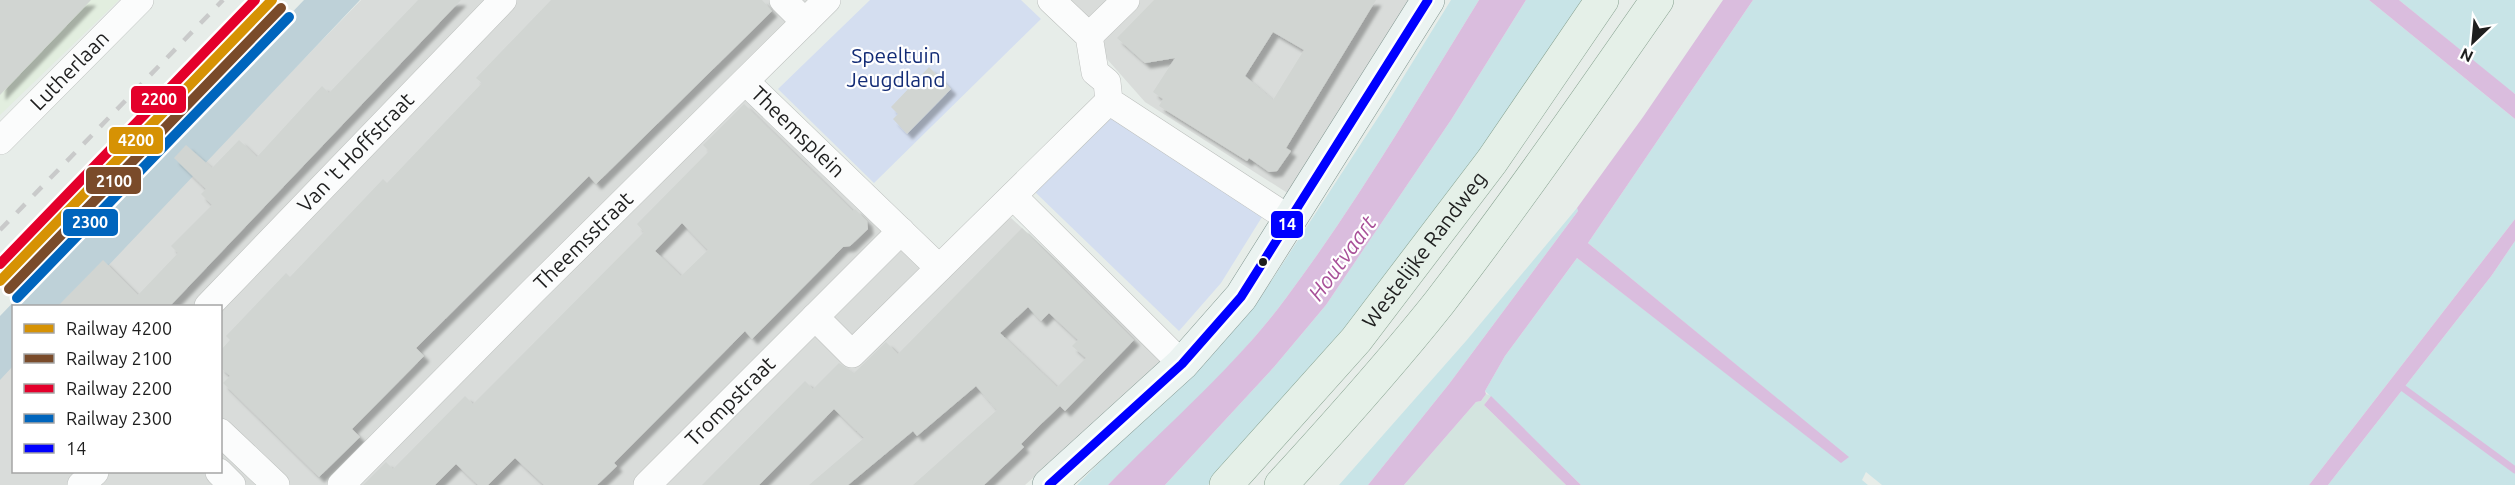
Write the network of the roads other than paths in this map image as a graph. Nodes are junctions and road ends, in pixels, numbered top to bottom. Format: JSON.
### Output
{"nodes":[{"id":1,"x":140,"y":0,"type":"edge"},
{"id":2,"x":502,"y":0,"type":"edge"},
{"id":3,"x":783,"y":0,"type":"edge"},
{"id":4,"x":827,"y":0,"type":"edge"},
{"id":5,"x":1051,"y":0,"type":"edge"},
{"id":6,"x":1126,"y":0,"type":"edge"},
{"id":7,"x":1428,"y":0,"type":"edge"},
{"id":8,"x":1602,"y":0,"type":"edge"},
{"id":9,"x":1657,"y":0,"type":"edge"},
{"id":10,"x":805,"y":22,"type":"junction"},
{"id":11,"x":1089,"y":36,"type":"junction"},
{"id":12,"x":746,"y":82,"type":"junction"},
{"id":13,"x":1109,"y":101,"type":"junction"},
{"id":14,"x":0,"y":141,"type":"edge"},
{"id":15,"x":1013,"y":196,"type":"junction"},
{"id":16,"x":1291,"y":220,"type":"junction"},
{"id":17,"x":901,"y":231,"type":"junction"},
{"id":18,"x":939,"y":267,"type":"junction"},
{"id":19,"x":209,"y":305,"type":"edge"},
{"id":20,"x":815,"y":317,"type":"junction"},
{"id":21,"x":1182,"y":364,"type":"junction"},
{"id":22,"x":222,"y":434,"type":"edge"},
{"id":23,"x":93,"y":473,"type":"edge"},
{"id":24,"x":221,"y":473,"type":"edge"},
{"id":25,"x":81,"y":485,"type":"edge"},
{"id":26,"x":232,"y":485,"type":"edge"},
{"id":27,"x":276,"y":485,"type":"edge"},
{"id":28,"x":341,"y":485,"type":"edge"},
{"id":29,"x":647,"y":485,"type":"edge"},
{"id":30,"x":1049,"y":485,"type":"edge"},
{"id":31,"x":1226,"y":485,"type":"edge"},
{"id":32,"x":1281,"y":485,"type":"edge"}],
"edges":[{"from":1,"to":14,"type":"street","name":"Lutherlaan"},
{"from":2,"to":19,"type":"street","name":"Van 't Hoffstraat"},
{"from":3,"to":10,"type":"street"},
{"from":4,"to":10,"type":"street","name":"Theemsstraat"},
{"from":5,"to":11,"type":"street"},
{"from":6,"to":11,"type":"street"},
{"from":7,"to":16,"type":"street"},
{"from":8,"to":31,"type":"main road","name":"Westelijke Randweg"},
{"from":9,"to":32,"type":"main road","name":"Westelijke Randweg"},
{"from":10,"to":12,"type":"street","name":"Theemsstraat"},
{"from":11,"to":13,"type":"street"},
{"from":12,"to":17,"type":"street","name":"Theemsplein"},
{"from":12,"to":28,"type":"street","name":"Theemsstraat"},
{"from":13,"to":15,"type":"street"},
{"from":13,"to":16,"type":"street"},
{"from":15,"to":18,"type":"street"},
{"from":15,"to":21,"type":"street"},
{"from":16,"to":21,"type":"street"},
{"from":17,"to":18,"type":"street"},
{"from":17,"to":20,"type":"street","name":"Trompstraat"},
{"from":18,"to":20,"type":"street"},
{"from":20,"to":29,"type":"street","name":"Trompstraat"},
{"from":21,"to":30,"type":"street"},
{"from":22,"to":27,"type":"street"},
{"from":23,"to":25,"type":"street"},
{"from":24,"to":26,"type":"street"}]}
